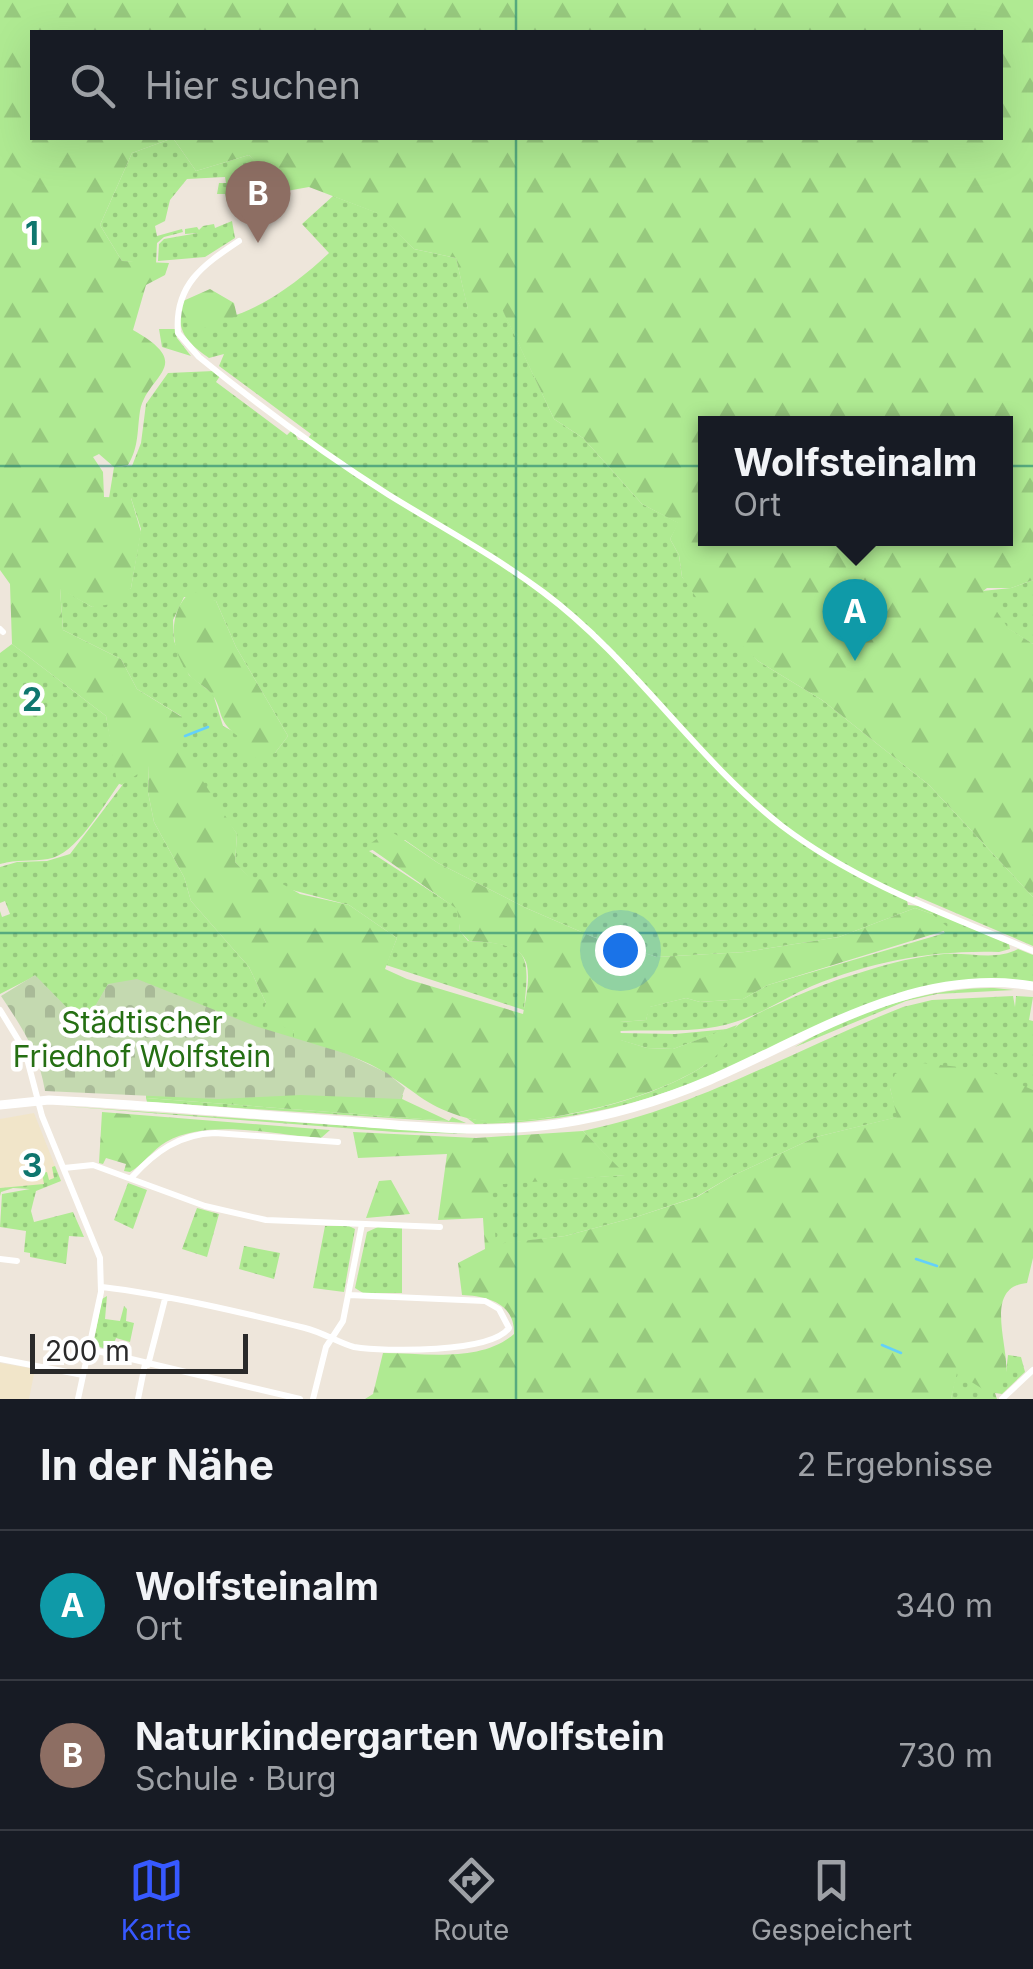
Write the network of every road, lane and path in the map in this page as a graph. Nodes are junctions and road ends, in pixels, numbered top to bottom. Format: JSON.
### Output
{"nodes":[{"id":1,"x":239,"y":240,"type":"dead end"},
{"id":2,"x":1033,"y":951,"type":"edge"},
{"id":3,"x":1033,"y":986,"type":"edge"},
{"id":4,"x":0,"y":1010,"type":"edge"},
{"id":5,"x":38,"y":1100,"type":"junction"},
{"id":6,"x":0,"y":1105,"type":"edge"},
{"id":7,"x":338,"y":1142,"type":"dead end"},
{"id":8,"x":64,"y":1168,"type":"junction"},
{"id":9,"x":132,"y":1177,"type":"junction"},
{"id":10,"x":362,"y":1224,"type":"junction"},
{"id":11,"x":440,"y":1226,"type":"dead end"},
{"id":12,"x":0,"y":1259,"type":"edge"},
{"id":13,"x":16,"y":1261,"type":"dead end"},
{"id":14,"x":102,"y":1287,"type":"junction"},
{"id":15,"x":349,"y":1296,"type":"junction"},
{"id":16,"x":165,"y":1299,"type":"junction"},
{"id":17,"x":333,"y":1336,"type":"junction"},
{"id":18,"x":89,"y":1349,"type":"junction"},
{"id":19,"x":0,"y":1360,"type":"edge"},
{"id":20,"x":147,"y":1364,"type":"junction"},
{"id":21,"x":1033,"y":1370,"type":"edge"},
{"id":22,"x":83,"y":1375,"type":"junction"},
{"id":23,"x":78,"y":1399,"type":"edge"},
{"id":24,"x":138,"y":1399,"type":"edge"},
{"id":25,"x":300,"y":1399,"type":"edge"},
{"id":26,"x":312,"y":1399,"type":"edge"},
{"id":27,"x":1002,"y":1399,"type":"edge"}],
"edges":[{"from":1,"to":2,"type":"street"},
{"from":3,"to":5,"type":"main road"},
{"from":4,"to":5,"type":"street"},
{"from":5,"to":6,"type":"main road"},
{"from":5,"to":8,"type":"street"},
{"from":7,"to":9,"type":"street"},
{"from":8,"to":9,"type":"street"},
{"from":8,"to":14,"type":"street"},
{"from":9,"to":10,"type":"street"},
{"from":10,"to":11,"type":"street"},
{"from":10,"to":15,"type":"street"},
{"from":12,"to":13,"type":"street"},
{"from":14,"to":16,"type":"street"},
{"from":14,"to":18,"type":"street"},
{"from":15,"to":17,"type":"street"},
{"from":15,"to":17,"type":"street"},
{"from":16,"to":17,"type":"street"},
{"from":16,"to":20,"type":"street"},
{"from":17,"to":26,"type":"street"},
{"from":18,"to":20,"type":"street"},
{"from":18,"to":22,"type":"street"},
{"from":19,"to":22,"type":"street"},
{"from":20,"to":24,"type":"street"},
{"from":20,"to":25,"type":"street"},
{"from":21,"to":27,"type":"street"},
{"from":22,"to":23,"type":"street"}]}
